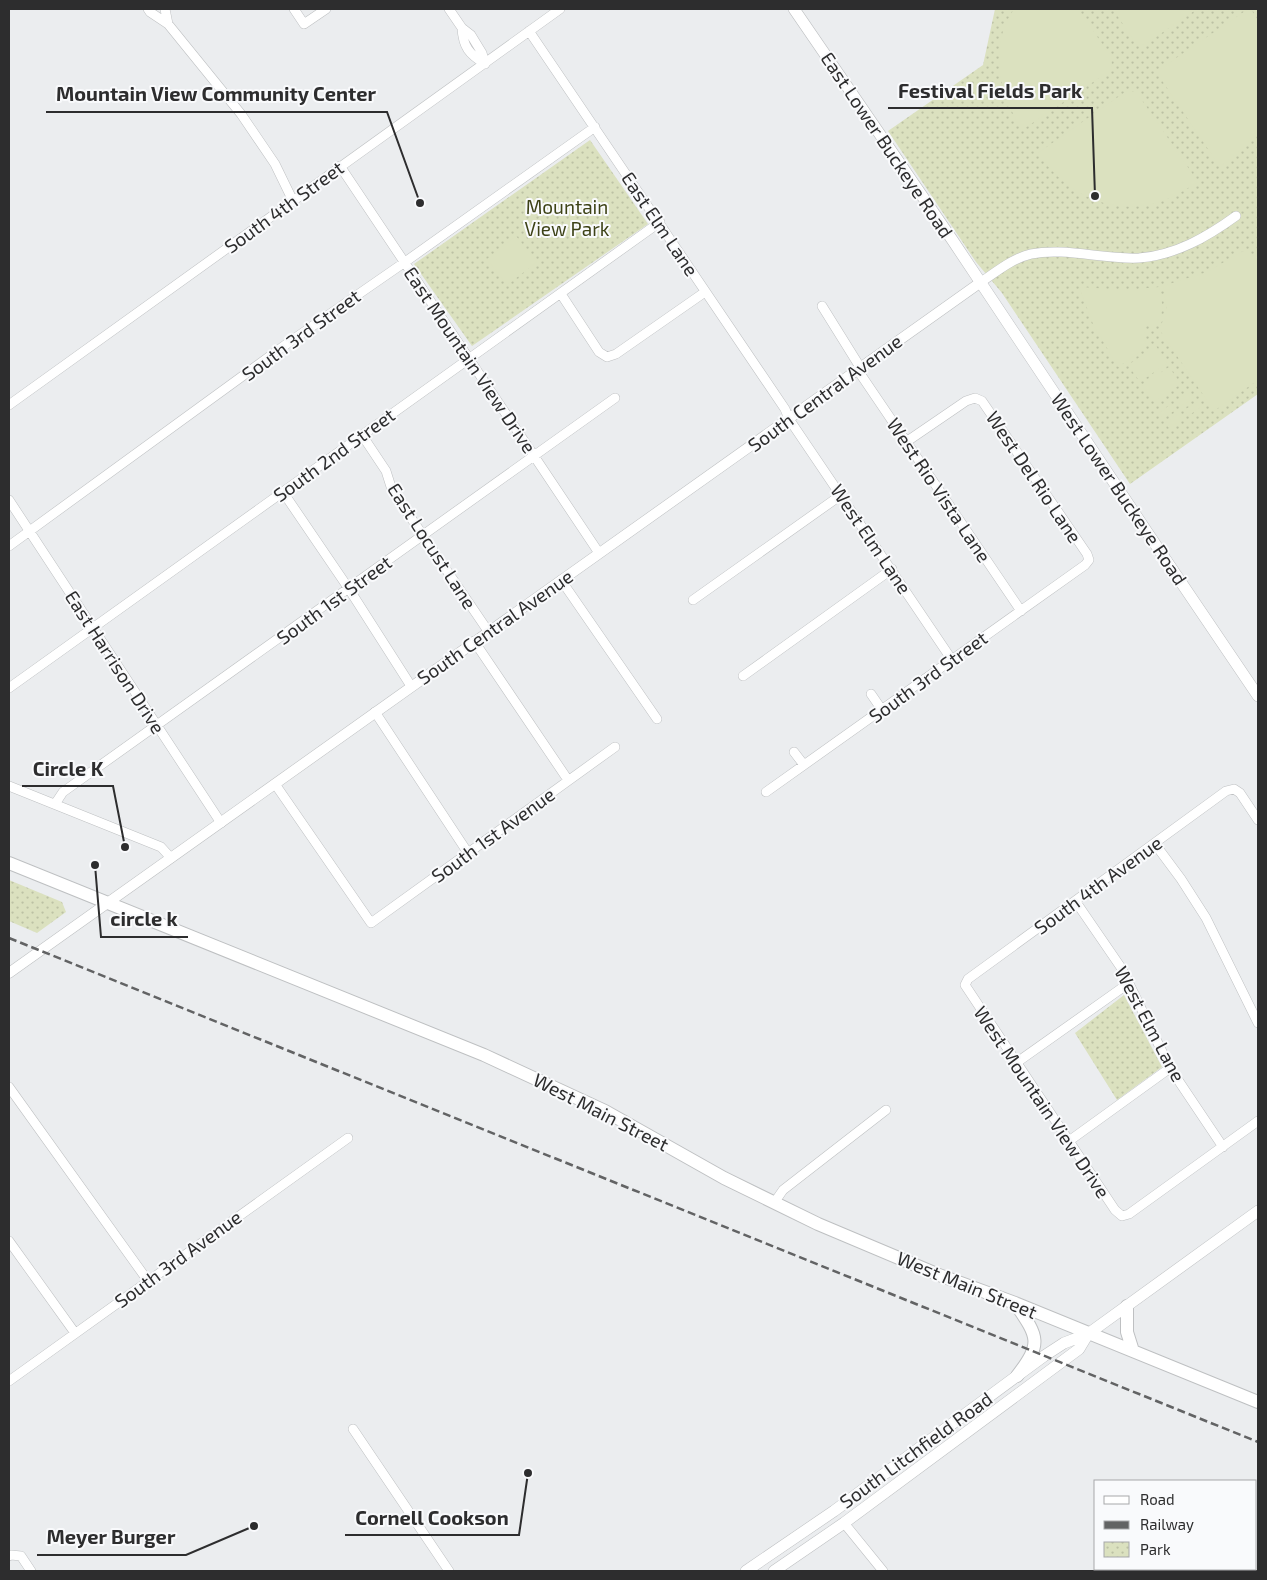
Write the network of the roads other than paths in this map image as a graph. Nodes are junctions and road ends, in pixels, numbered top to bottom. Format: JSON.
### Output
{"nodes":[{"id":1,"x":148,"y":9,"type":"edge"},
{"id":2,"x":165,"y":9,"type":"edge"},
{"id":3,"x":294,"y":9,"type":"edge"},
{"id":4,"x":326,"y":9,"type":"edge"},
{"id":5,"x":449,"y":9,"type":"edge"},
{"id":6,"x":560,"y":9,"type":"edge"},
{"id":7,"x":794,"y":9,"type":"edge"},
{"id":8,"x":168,"y":24,"type":"junction"},
{"id":9,"x":529,"y":31,"type":"junction"},
{"id":10,"x":485,"y":64,"type":"junction"},
{"id":11,"x":595,"y":127,"type":"junction"},
{"id":12,"x":340,"y":166,"type":"junction"},
{"id":13,"x":294,"y":201,"type":"junction"},
{"id":14,"x":1236,"y":216,"type":"dead end"},
{"id":15,"x":660,"y":222,"type":"junction"},
{"id":16,"x":405,"y":262,"type":"junction"},
{"id":17,"x":981,"y":282,"type":"junction"},
{"id":18,"x":706,"y":292,"type":"junction"},
{"id":19,"x":561,"y":294,"type":"junction"},
{"id":20,"x":822,"y":306,"type":"dead end"},
{"id":21,"x":470,"y":358,"type":"junction"},
{"id":22,"x":859,"y":368,"type":"junction"},
{"id":23,"x":615,"y":398,"type":"dead end"},
{"id":24,"x":9,"y":405,"type":"edge"},
{"id":25,"x":789,"y":419,"type":"junction"},
{"id":26,"x":362,"y":435,"type":"junction"},
{"id":27,"x":906,"y":442,"type":"junction"},
{"id":28,"x":534,"y":455,"type":"junction"},
{"id":29,"x":283,"y":492,"type":"junction"},
{"id":30,"x":841,"y":495,"type":"junction"},
{"id":31,"x":9,"y":500,"type":"edge"},
{"id":32,"x":30,"y":531,"type":"junction"},
{"id":33,"x":423,"y":536,"type":"junction"},
{"id":34,"x":9,"y":546,"type":"edge"},
{"id":35,"x":599,"y":553,"type":"junction"},
{"id":36,"x":1089,"y":560,"type":"joint"},
{"id":37,"x":892,"y":569,"type":"junction"},
{"id":38,"x":561,"y":580,"type":"junction"},
{"id":39,"x":349,"y":589,"type":"junction"},
{"id":40,"x":693,"y":600,"type":"dead end"},
{"id":41,"x":1021,"y":611,"type":"junction"},
{"id":42,"x":92,"y":629,"type":"junction"},
{"id":43,"x":488,"y":631,"type":"junction"},
{"id":44,"x":474,"y":641,"type":"junction"},
{"id":45,"x":952,"y":660,"type":"junction"},
{"id":46,"x":742,"y":676,"type":"dead end"},
{"id":47,"x":411,"y":686,"type":"junction"},
{"id":48,"x":9,"y":688,"type":"edge"},
{"id":49,"x":871,"y":694,"type":"dead end"},
{"id":50,"x":1258,"y":696,"type":"edge"},
{"id":51,"x":882,"y":710,"type":"junction"},
{"id":52,"x":375,"y":712,"type":"junction"},
{"id":53,"x":657,"y":719,"type":"dead end"},
{"id":54,"x":157,"y":726,"type":"junction"},
{"id":55,"x":615,"y":747,"type":"dead end"},
{"id":56,"x":794,"y":752,"type":"dead end"},
{"id":57,"x":804,"y":765,"type":"junction"},
{"id":58,"x":568,"y":780,"type":"junction"},
{"id":59,"x":275,"y":784,"type":"junction"},
{"id":60,"x":9,"y":786,"type":"edge"},
{"id":61,"x":766,"y":792,"type":"dead end"},
{"id":62,"x":55,"y":804,"type":"junction"},
{"id":63,"x":1258,"y":820,"type":"edge"},
{"id":64,"x":222,"y":823,"type":"junction"},
{"id":65,"x":1155,"y":844,"type":"junction"},
{"id":66,"x":468,"y":853,"type":"junction"},
{"id":67,"x":171,"y":858,"type":"junction"},
{"id":68,"x":9,"y":863,"type":"edge"},
{"id":69,"x":1076,"y":902,"type":"junction"},
{"id":70,"x":107,"y":903,"type":"junction"},
{"id":71,"x":9,"y":973,"type":"edge"},
{"id":72,"x":1129,"y":983,"type":"junction"},
{"id":73,"x":965,"y":985,"type":"joint"},
{"id":74,"x":1258,"y":1023,"type":"edge"},
{"id":75,"x":1016,"y":1063,"type":"junction"},
{"id":76,"x":1170,"y":1068,"type":"junction"},
{"id":77,"x":9,"y":1087,"type":"edge"},
{"id":78,"x":886,"y":1110,"type":"dead end"},
{"id":79,"x":1258,"y":1121,"type":"edge"},
{"id":80,"x":348,"y":1138,"type":"dead end"},
{"id":81,"x":1069,"y":1141,"type":"junction"},
{"id":82,"x":1222,"y":1147,"type":"junction"},
{"id":83,"x":774,"y":1203,"type":"junction"},
{"id":84,"x":1258,"y":1211,"type":"edge"},
{"id":85,"x":9,"y":1241,"type":"edge"},
{"id":86,"x":148,"y":1281,"type":"junction"},
{"id":87,"x":1015,"y":1303,"type":"junction"},
{"id":88,"x":1127,"y":1306,"type":"junction"},
{"id":89,"x":75,"y":1333,"type":"junction"},
{"id":90,"x":1088,"y":1334,"type":"junction"},
{"id":91,"x":1133,"y":1351,"type":"junction"},
{"id":92,"x":1017,"y":1376,"type":"junction"},
{"id":93,"x":9,"y":1381,"type":"edge"},
{"id":94,"x":1258,"y":1402,"type":"edge"},
{"id":95,"x":353,"y":1429,"type":"dead end"},
{"id":96,"x":834,"y":1511,"type":"junction"},
{"id":97,"x":844,"y":1523,"type":"junction"},
{"id":98,"x":10,"y":1555,"type":"edge"},
{"id":99,"x":31,"y":1571,"type":"edge"},
{"id":100,"x":449,"y":1571,"type":"edge"},
{"id":101,"x":746,"y":1571,"type":"edge"},
{"id":102,"x":774,"y":1571,"type":"edge"},
{"id":103,"x":883,"y":1571,"type":"edge"}],
"edges":[{"from":1,"to":8,"type":"street"},
{"from":2,"to":8,"type":"street"},
{"from":3,"to":4,"type":"street"},
{"from":5,"to":10,"type":"street"},
{"from":6,"to":9,"type":"street","name":"South 4th Street"},
{"from":7,"to":17,"type":"main road","name":"East Lower Buckeye Road"},
{"from":8,"to":13,"type":"street"},
{"from":9,"to":10,"type":"street","name":"South 4th Street"},
{"from":9,"to":11,"type":"street","name":"East Elm Lane"},
{"from":10,"to":12,"type":"street","name":"South 4th Street"},
{"from":11,"to":15,"type":"street","name":"East Elm Lane"},
{"from":11,"to":16,"type":"street","name":"South 3rd Street"},
{"from":12,"to":13,"type":"street","name":"South 4th Street"},
{"from":12,"to":16,"type":"street","name":"East Mountain View Drive"},
{"from":13,"to":24,"type":"street","name":"South 4th Street"},
{"from":14,"to":17,"type":"street"},
{"from":15,"to":18,"type":"street","name":"East Elm Lane"},
{"from":15,"to":19,"type":"street","name":"South 2nd Street"},
{"from":16,"to":21,"type":"street","name":"East Mountain View Drive"},
{"from":16,"to":32,"type":"street","name":"South 3rd Street"},
{"from":17,"to":22,"type":"street","name":"South Central Avenue"},
{"from":17,"to":50,"type":"main road","name":"West Lower Buckeye Road"},
{"from":18,"to":19,"type":"street"},
{"from":18,"to":25,"type":"street","name":"East Elm Lane"},
{"from":19,"to":21,"type":"street","name":"South 2nd Street"},
{"from":20,"to":22,"type":"street","name":"West Rio Vista Lane"},
{"from":21,"to":26,"type":"street","name":"South 2nd Street"},
{"from":21,"to":28,"type":"street","name":"East Mountain View Drive"},
{"from":22,"to":25,"type":"street","name":"South Central Avenue"},
{"from":22,"to":27,"type":"street","name":"West Rio Vista Lane"},
{"from":23,"to":28,"type":"street","name":"South 1st Street"},
{"from":25,"to":30,"type":"street","name":"West Elm Lane"},
{"from":25,"to":35,"type":"street","name":"South Central Avenue"},
{"from":26,"to":29,"type":"street","name":"South 2nd Street"},
{"from":26,"to":33,"type":"street","name":"East Locust Lane"},
{"from":27,"to":36,"type":"street","name":"West Del Rio Lane"},
{"from":27,"to":41,"type":"street","name":"West Rio Vista Lane"},
{"from":28,"to":33,"type":"street","name":"South 1st Street"},
{"from":28,"to":35,"type":"street","name":"East Mountain View Drive"},
{"from":29,"to":39,"type":"street"},
{"from":29,"to":42,"type":"street","name":"South 2nd Street"},
{"from":30,"to":37,"type":"street","name":"West Elm Lane"},
{"from":30,"to":40,"type":"street"},
{"from":31,"to":32,"type":"street","name":"East Harrison Drive"},
{"from":32,"to":34,"type":"street","name":"South 3rd Street"},
{"from":32,"to":42,"type":"street","name":"East Harrison Drive"},
{"from":33,"to":39,"type":"street","name":"South 1st Street"},
{"from":33,"to":43,"type":"street","name":"East Locust Lane"},
{"from":35,"to":38,"type":"street","name":"South Central Avenue"},
{"from":36,"to":41,"type":"street","name":"South 3rd Street"},
{"from":37,"to":45,"type":"street","name":"West Elm Lane"},
{"from":37,"to":46,"type":"street"},
{"from":38,"to":43,"type":"street","name":"South Central Avenue"},
{"from":38,"to":53,"type":"street"},
{"from":39,"to":47,"type":"street"},
{"from":39,"to":54,"type":"street","name":"South 1st Street"},
{"from":41,"to":45,"type":"street","name":"South 3rd Street"},
{"from":42,"to":48,"type":"street","name":"South 2nd Street"},
{"from":42,"to":54,"type":"street","name":"East Harrison Drive"},
{"from":43,"to":44,"type":"street","name":"South Central Avenue"},
{"from":44,"to":47,"type":"street","name":"South Central Avenue"},
{"from":44,"to":58,"type":"street"},
{"from":45,"to":51,"type":"street","name":"South 3rd Street"},
{"from":47,"to":52,"type":"street","name":"South Central Avenue"},
{"from":49,"to":51,"type":"street"},
{"from":51,"to":57,"type":"street","name":"South 3rd Street"},
{"from":52,"to":59,"type":"street","name":"South Central Avenue"},
{"from":52,"to":66,"type":"street"},
{"from":54,"to":62,"type":"street","name":"South 1st Street"},
{"from":54,"to":64,"type":"street","name":"East Harrison Drive"},
{"from":55,"to":58,"type":"street","name":"South 1st Avenue"},
{"from":56,"to":57,"type":"street"},
{"from":57,"to":61,"type":"street","name":"South 3rd Street"},
{"from":58,"to":66,"type":"street","name":"South 1st Avenue"},
{"from":59,"to":64,"type":"street","name":"South Central Avenue"},
{"from":59,"to":66,"type":"street","name":"South 1st Avenue"},
{"from":60,"to":62,"type":"street"},
{"from":62,"to":67,"type":"street"},
{"from":63,"to":65,"type":"street","name":"South 4th Avenue"},
{"from":64,"to":67,"type":"street","name":"South Central Avenue"},
{"from":65,"to":69,"type":"street","name":"South 4th Avenue"},
{"from":65,"to":74,"type":"street"},
{"from":67,"to":70,"type":"street","name":"South Central Avenue"},
{"from":68,"to":70,"type":"main road","name":"West Main Street"},
{"from":69,"to":72,"type":"street","name":"West Elm Lane"},
{"from":69,"to":73,"type":"street","name":"South 4th Avenue"},
{"from":70,"to":71,"type":"street","name":"South Central Avenue"},
{"from":70,"to":83,"type":"main road","name":"West Main Street"},
{"from":72,"to":75,"type":"street"},
{"from":72,"to":76,"type":"street","name":"West Elm Lane"},
{"from":73,"to":75,"type":"street","name":"West Mountain View Drive"},
{"from":75,"to":81,"type":"street","name":"West Mountain View Drive"},
{"from":76,"to":81,"type":"street"},
{"from":76,"to":82,"type":"street","name":"West Elm Lane"},
{"from":77,"to":86,"type":"street"},
{"from":78,"to":83,"type":"street"},
{"from":79,"to":82,"type":"street"},
{"from":80,"to":86,"type":"street","name":"South 3rd Avenue"},
{"from":81,"to":82,"type":"street","name":"West Mountain View Drive"},
{"from":83,"to":87,"type":"main road","name":"West Main Street"},
{"from":84,"to":88,"type":"main road","name":"South Litchfield Road"},
{"from":85,"to":89,"type":"street"},
{"from":86,"to":89,"type":"street","name":"South 3rd Avenue"},
{"from":87,"to":90,"type":"main road","name":"West Main Street"},
{"from":87,"to":92,"type":"main road"},
{"from":88,"to":90,"type":"main road","name":"South Litchfield Road"},
{"from":88,"to":91,"type":"main road"},
{"from":89,"to":93,"type":"street","name":"South 3rd Avenue"},
{"from":90,"to":91,"type":"main road","name":"West Main Street"},
{"from":90,"to":92,"type":"main road","name":"South Litchfield Road"},
{"from":90,"to":97,"type":"main road","name":"South Litchfield Road"},
{"from":91,"to":94,"type":"main road","name":"West Main Street"},
{"from":92,"to":96,"type":"main road","name":"South Litchfield Road"},
{"from":95,"to":100,"type":"street"},
{"from":96,"to":97,"type":"main road"},
{"from":96,"to":101,"type":"main road","name":"South Litchfield Road"},
{"from":97,"to":102,"type":"main road","name":"South Litchfield Road"},
{"from":97,"to":103,"type":"street"},
{"from":98,"to":99,"type":"street"}]}
